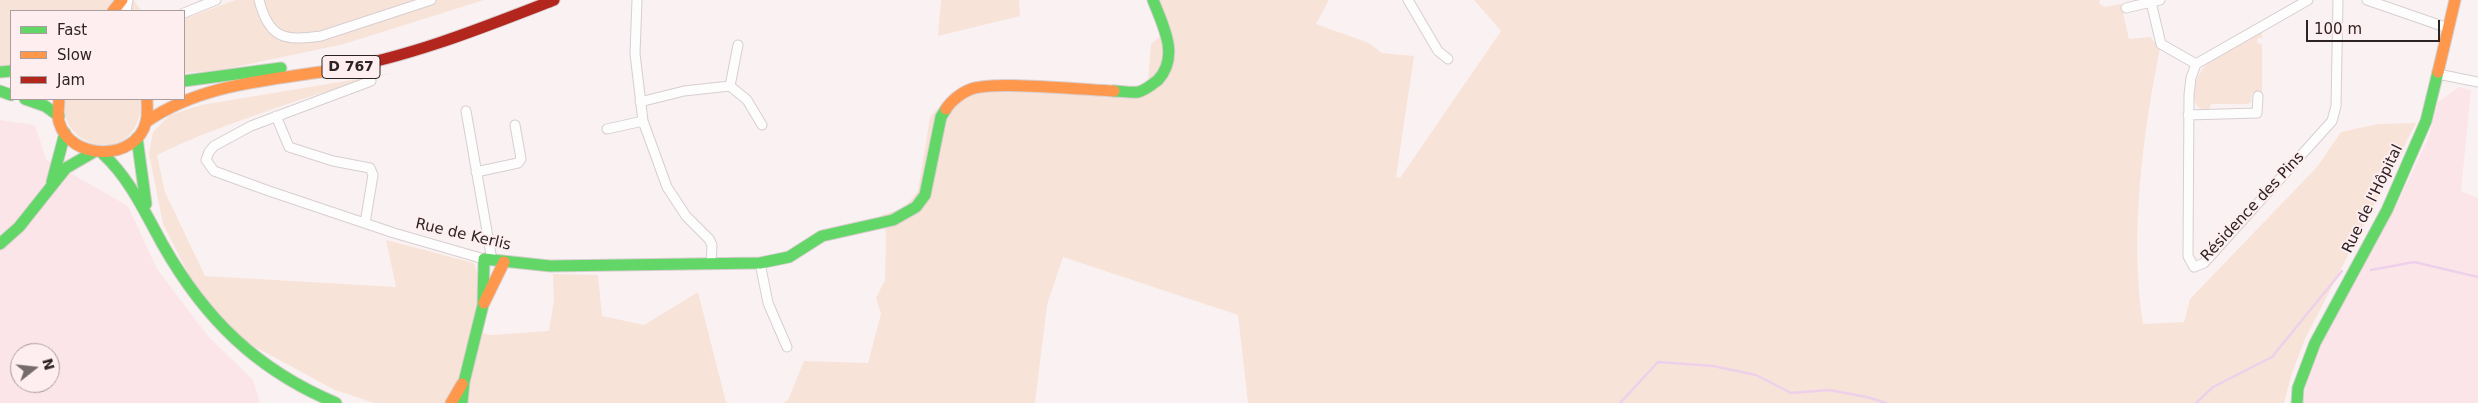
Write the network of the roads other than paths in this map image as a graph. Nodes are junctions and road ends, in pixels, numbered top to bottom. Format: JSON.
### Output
{"nodes":[{"id":1,"x":122,"y":0,"type":"edge"},
{"id":2,"x":216,"y":0,"type":"edge"},
{"id":3,"x":259,"y":0,"type":"edge"},
{"id":4,"x":431,"y":0,"type":"edge"},
{"id":5,"x":522,"y":0,"type":"edge"},
{"id":6,"x":554,"y":0,"type":"edge"},
{"id":7,"x":637,"y":0,"type":"edge"},
{"id":8,"x":1154,"y":0,"type":"edge"},
{"id":9,"x":1408,"y":0,"type":"edge"},
{"id":10,"x":2308,"y":0,"type":"edge"},
{"id":11,"x":2338,"y":0,"type":"edge"},
{"id":12,"x":2367,"y":0,"type":"edge"},
{"id":13,"x":2455,"y":0,"type":"edge"},
{"id":14,"x":2154,"y":1,"type":"edge"},
{"id":15,"x":2291,"y":4,"type":"edge"},
{"id":16,"x":2126,"y":8,"type":"dead end"},
{"id":17,"x":114,"y":10,"type":"edge"},
{"id":18,"x":185,"y":13,"type":"edge"},
{"id":19,"x":2448,"y":28,"type":"junction"},
{"id":20,"x":738,"y":45,"type":"dead end"},
{"id":21,"x":1448,"y":59,"type":"dead end"},
{"id":22,"x":2196,"y":64,"type":"junction"},
{"id":23,"x":2438,"y":74,"type":"junction"},
{"id":24,"x":185,"y":81,"type":"edge"},
{"id":25,"x":371,"y":82,"type":"dead end"},
{"id":26,"x":2478,"y":82,"type":"edge"},
{"id":27,"x":730,"y":86,"type":"junction"},
{"id":28,"x":2258,"y":96,"type":"dead end"},
{"id":29,"x":28,"y":100,"type":"edge"},
{"id":30,"x":59,"y":100,"type":"edge"},
{"id":31,"x":147,"y":100,"type":"edge"},
{"id":32,"x":184,"y":100,"type":"edge"},
{"id":33,"x":185,"y":100,"type":"edge"},
{"id":34,"x":640,"y":102,"type":"junction"},
{"id":35,"x":466,"y":111,"type":"dead end"},
{"id":36,"x":2188,"y":115,"type":"junction"},
{"id":37,"x":58,"y":116,"type":"junction"},
{"id":38,"x":276,"y":116,"type":"junction"},
{"id":39,"x":643,"y":121,"type":"junction"},
{"id":40,"x":146,"y":122,"type":"junction"},
{"id":41,"x":515,"y":124,"type":"dead end"},
{"id":42,"x":762,"y":126,"type":"dead end"},
{"id":43,"x":607,"y":129,"type":"dead end"},
{"id":44,"x":65,"y":133,"type":"junction"},
{"id":45,"x":137,"y":138,"type":"junction"},
{"id":46,"x":98,"y":153,"type":"junction"},
{"id":47,"x":476,"y":172,"type":"junction"},
{"id":48,"x":49,"y":189,"type":"junction"},
{"id":49,"x":147,"y":212,"type":"junction"},
{"id":50,"x":365,"y":223,"type":"junction"},
{"id":51,"x":0,"y":244,"type":"edge"},
{"id":52,"x":488,"y":259,"type":"junction"},
{"id":53,"x":504,"y":262,"type":"junction"},
{"id":54,"x":711,"y":263,"type":"junction"},
{"id":55,"x":760,"y":263,"type":"junction"},
{"id":56,"x":483,"y":305,"type":"junction"},
{"id":57,"x":787,"y":347,"type":"dead end"},
{"id":58,"x":464,"y":382,"type":"junction"},
{"id":59,"x":336,"y":403,"type":"edge"},
{"id":60,"x":451,"y":403,"type":"edge"},
{"id":61,"x":462,"y":403,"type":"edge"},
{"id":62,"x":2297,"y":403,"type":"edge"}],
"edges":[{"from":1,"to":17,"type":"main road"},
{"from":2,"to":18,"type":"street"},
{"from":3,"to":4,"type":"street"},
{"from":5,"to":24,"type":"main road","number":"D 767"},
{"from":6,"to":33,"type":"main road","number":"D 767"},
{"from":7,"to":34,"type":"street"},
{"from":8,"to":55,"type":"main road","name":"Rue de Kerlis"},
{"from":9,"to":21,"type":"street"},
{"from":10,"to":15,"type":"street"},
{"from":11,"to":36,"type":"street","name":"Résidence des Pins"},
{"from":12,"to":19,"type":"street"},
{"from":13,"to":19,"type":"main road","name":"Rue de l'Hôpital"},
{"from":14,"to":16,"type":"street"},
{"from":14,"to":22,"type":"street"},
{"from":15,"to":22,"type":"street"},
{"from":19,"to":23,"type":"main road","name":"Rue de l'Hôpital"},
{"from":20,"to":27,"type":"street"},
{"from":22,"to":36,"type":"street","name":"Résidence des Pins"},
{"from":23,"to":26,"type":"street"},
{"from":23,"to":62,"type":"main road","name":"Rue de l'Hôpital"},
{"from":25,"to":38,"type":"street"},
{"from":27,"to":34,"type":"street"},
{"from":27,"to":42,"type":"street"},
{"from":28,"to":36,"type":"street"},
{"from":29,"to":37,"type":"main road"},
{"from":30,"to":37,"type":"main road"},
{"from":31,"to":40,"type":"main road"},
{"from":32,"to":40,"type":"main road","number":"D 767"},
{"from":34,"to":39,"type":"street"},
{"from":35,"to":47,"type":"street"},
{"from":37,"to":44,"type":"main road"},
{"from":38,"to":50,"type":"street"},
{"from":38,"to":50,"type":"street","name":"Rue de Kerlis"},
{"from":39,"to":43,"type":"street"},
{"from":39,"to":54,"type":"street"},
{"from":40,"to":45,"type":"main road"},
{"from":41,"to":47,"type":"street"},
{"from":44,"to":46,"type":"main road"},
{"from":44,"to":48,"type":"main road"},
{"from":45,"to":46,"type":"main road"},
{"from":45,"to":49,"type":"main road"},
{"from":46,"to":48,"type":"main road"},
{"from":46,"to":49,"type":"main road"},
{"from":47,"to":52,"type":"street"},
{"from":48,"to":51,"type":"main road"},
{"from":49,"to":59,"type":"main road"},
{"from":50,"to":52,"type":"street","name":"Rue de Kerlis"},
{"from":52,"to":53,"type":"main road","name":"Rue de Kerlis"},
{"from":52,"to":56,"type":"main road"},
{"from":53,"to":54,"type":"main road","name":"Rue de Kerlis"},
{"from":53,"to":56,"type":"main road"},
{"from":54,"to":55,"type":"main road","name":"Rue de Kerlis"},
{"from":55,"to":57,"type":"street"},
{"from":56,"to":58,"type":"main road"},
{"from":58,"to":60,"type":"main road"},
{"from":58,"to":61,"type":"main road"}]}
